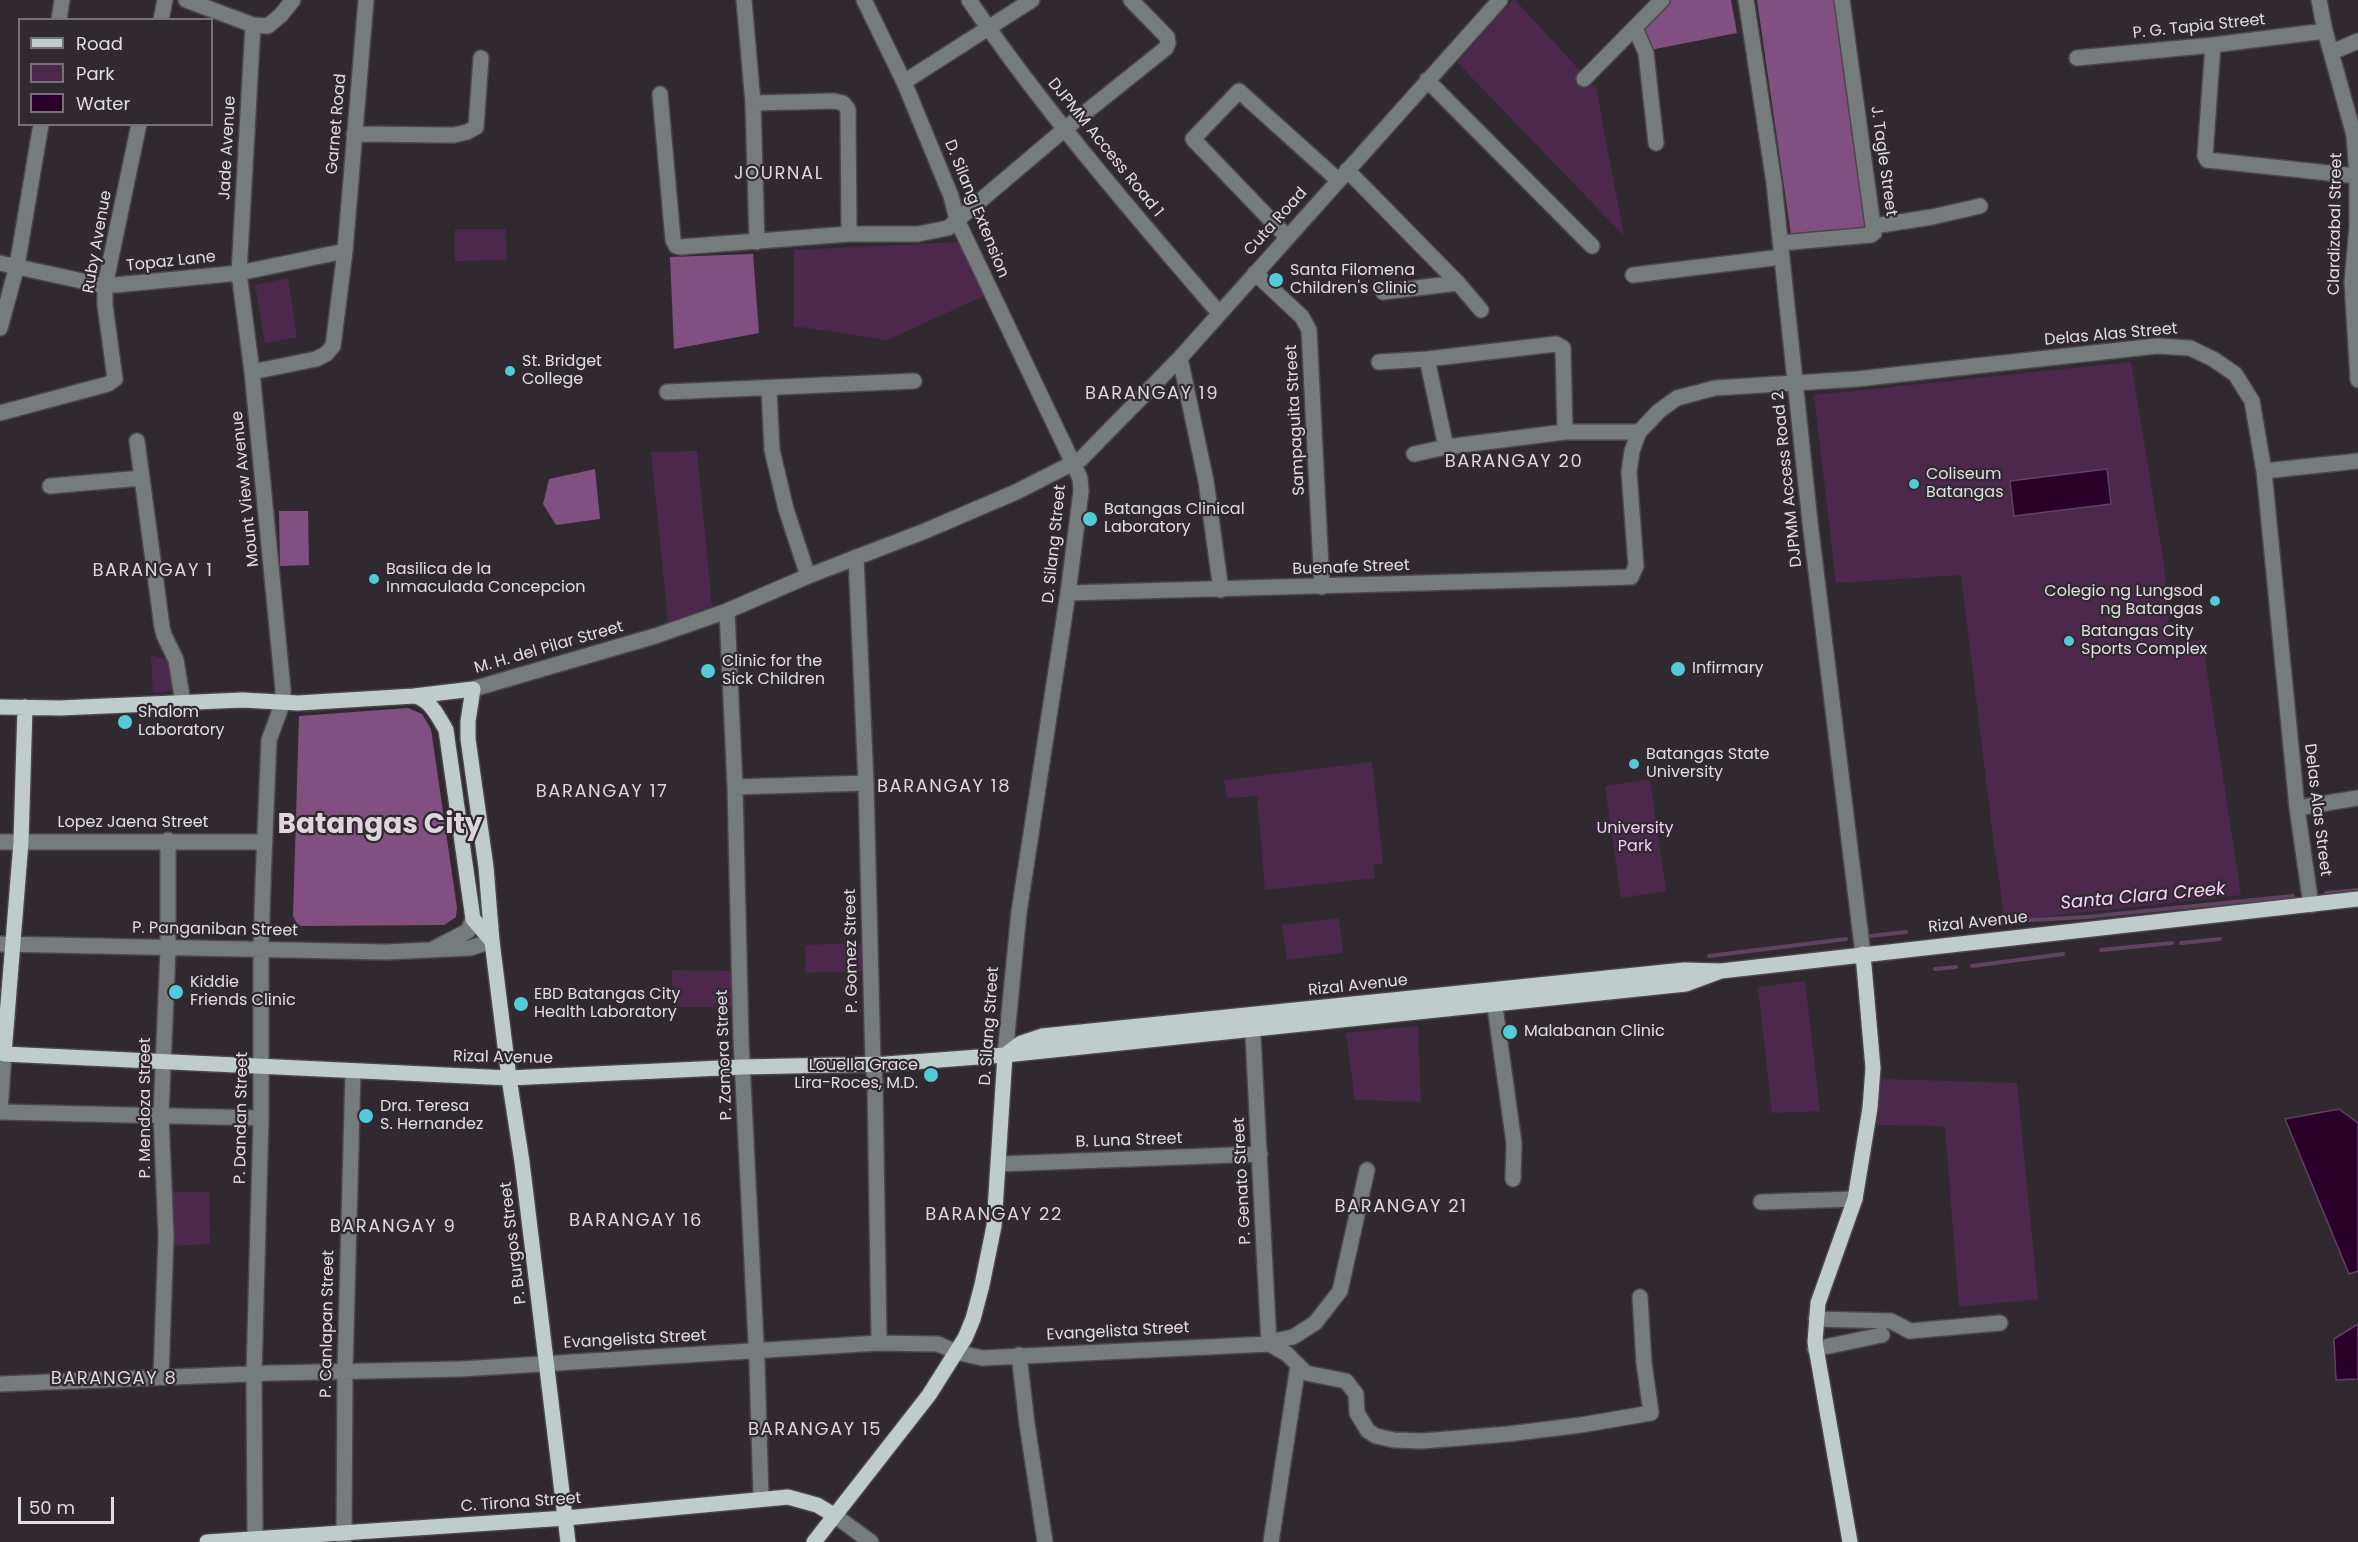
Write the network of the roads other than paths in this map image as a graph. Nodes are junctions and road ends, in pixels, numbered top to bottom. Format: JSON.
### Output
{"nodes":[{"id":1,"x":62,"y":0,"type":"edge"},
{"id":2,"x":165,"y":0,"type":"edge"},
{"id":3,"x":186,"y":0,"type":"edge"},
{"id":4,"x":293,"y":0,"type":"edge"},
{"id":5,"x":366,"y":0,"type":"edge"},
{"id":6,"x":744,"y":0,"type":"edge"},
{"id":7,"x":864,"y":0,"type":"edge"},
{"id":8,"x":969,"y":0,"type":"edge"},
{"id":9,"x":1032,"y":0,"type":"edge"},
{"id":10,"x":1131,"y":0,"type":"edge"},
{"id":11,"x":1500,"y":0,"type":"edge"},
{"id":12,"x":1662,"y":0,"type":"edge"},
{"id":13,"x":1746,"y":0,"type":"edge"},
{"id":14,"x":1842,"y":0,"type":"edge"},
{"id":15,"x":2319,"y":0,"type":"edge"},
{"id":16,"x":59,"y":18,"type":"edge"},
{"id":17,"x":160,"y":18,"type":"edge"},
{"id":18,"x":253,"y":25,"type":"junction"},
{"id":19,"x":987,"y":27,"type":"junction"},
{"id":20,"x":1635,"y":28,"type":"junction"},
{"id":21,"x":2325,"y":31,"type":"junction"},
{"id":22,"x":2358,"y":40,"type":"edge"},
{"id":23,"x":2213,"y":45,"type":"junction"},
{"id":24,"x":2332,"y":52,"type":"junction"},
{"id":25,"x":482,"y":58,"type":"dead end"},
{"id":26,"x":2077,"y":58,"type":"dead end"},
{"id":27,"x":1584,"y":79,"type":"dead end"},
{"id":28,"x":1427,"y":80,"type":"junction"},
{"id":29,"x":904,"y":82,"type":"junction"},
{"id":30,"x":660,"y":94,"type":"dead end"},
{"id":31,"x":753,"y":103,"type":"junction"},
{"id":32,"x":41,"y":126,"type":"edge"},
{"id":33,"x":139,"y":126,"type":"edge"},
{"id":34,"x":1066,"y":128,"type":"junction"},
{"id":35,"x":354,"y":134,"type":"junction"},
{"id":36,"x":2356,"y":134,"type":"edge"},
{"id":37,"x":1656,"y":143,"type":"dead end"},
{"id":38,"x":1342,"y":175,"type":"junction"},
{"id":39,"x":2357,"y":176,"type":"edge"},
{"id":40,"x":1980,"y":206,"type":"dead end"},
{"id":41,"x":957,"y":220,"type":"junction"},
{"id":42,"x":1874,"y":226,"type":"junction"},
{"id":43,"x":849,"y":234,"type":"junction"},
{"id":44,"x":1287,"y":237,"type":"junction"},
{"id":45,"x":757,"y":242,"type":"junction"},
{"id":46,"x":1592,"y":246,"type":"dead end"},
{"id":47,"x":1782,"y":250,"type":"junction"},
{"id":48,"x":345,"y":251,"type":"junction"},
{"id":49,"x":0,"y":263,"type":"edge"},
{"id":50,"x":17,"y":266,"type":"junction"},
{"id":51,"x":239,"y":273,"type":"junction"},
{"id":52,"x":1255,"y":273,"type":"junction"},
{"id":53,"x":1632,"y":275,"type":"dead end"},
{"id":54,"x":2355,"y":280,"type":"edge"},
{"id":55,"x":1458,"y":283,"type":"junction"},
{"id":56,"x":105,"y":286,"type":"junction"},
{"id":57,"x":1383,"y":292,"type":"dead end"},
{"id":58,"x":1481,"y":310,"type":"dead end"},
{"id":59,"x":1219,"y":313,"type":"junction"},
{"id":60,"x":0,"y":327,"type":"edge"},
{"id":61,"x":2356,"y":348,"type":"edge"},
{"id":62,"x":1180,"y":358,"type":"junction"},
{"id":63,"x":1427,"y":359,"type":"junction"},
{"id":64,"x":1379,"y":362,"type":"dead end"},
{"id":65,"x":252,"y":372,"type":"junction"},
{"id":66,"x":2358,"y":380,"type":"edge"},
{"id":67,"x":914,"y":381,"type":"dead end"},
{"id":68,"x":1796,"y":384,"type":"junction"},
{"id":69,"x":769,"y":388,"type":"junction"},
{"id":70,"x":667,"y":392,"type":"dead end"},
{"id":71,"x":0,"y":413,"type":"edge"},
{"id":72,"x":1565,"y":432,"type":"junction"},
{"id":73,"x":1639,"y":432,"type":"junction"},
{"id":74,"x":137,"y":441,"type":"dead end"},
{"id":75,"x":1446,"y":447,"type":"junction"},
{"id":76,"x":1414,"y":454,"type":"dead end"},
{"id":77,"x":2358,"y":461,"type":"edge"},
{"id":78,"x":1074,"y":463,"type":"junction"},
{"id":79,"x":2264,"y":471,"type":"junction"},
{"id":80,"x":141,"y":478,"type":"junction"},
{"id":81,"x":51,"y":486,"type":"dead end"},
{"id":82,"x":856,"y":557,"type":"junction"},
{"id":83,"x":808,"y":576,"type":"junction"},
{"id":84,"x":1322,"y":587,"type":"junction"},
{"id":85,"x":1221,"y":590,"type":"junction"},
{"id":86,"x":1068,"y":593,"type":"junction"},
{"id":87,"x":727,"y":611,"type":"junction"},
{"id":88,"x":473,"y":688,"type":"junction"},
{"id":89,"x":414,"y":696,"type":"junction"},
{"id":90,"x":283,"y":702,"type":"junction"},
{"id":91,"x":183,"y":703,"type":"junction"},
{"id":92,"x":0,"y":707,"type":"edge"},
{"id":93,"x":25,"y":707,"type":"junction"},
{"id":94,"x":468,"y":721,"type":"junction"},
{"id":95,"x":442,"y":724,"type":"junction"},
{"id":96,"x":866,"y":783,"type":"junction"},
{"id":97,"x":735,"y":787,"type":"junction"},
{"id":98,"x":2358,"y":798,"type":"edge"},
{"id":99,"x":2297,"y":808,"type":"junction"},
{"id":100,"x":168,"y":840,"type":"junction"},
{"id":101,"x":0,"y":842,"type":"edge"},
{"id":102,"x":21,"y":842,"type":"junction"},
{"id":103,"x":265,"y":842,"type":"junction"},
{"id":104,"x":2358,"y":899,"type":"edge"},
{"id":105,"x":2311,"y":905,"type":"junction"},
{"id":106,"x":473,"y":919,"type":"junction"},
{"id":107,"x":492,"y":941,"type":"junction"},
{"id":108,"x":6,"y":944,"type":"edge"},
{"id":109,"x":168,"y":949,"type":"junction"},
{"id":110,"x":261,"y":949,"type":"junction"},
{"id":111,"x":430,"y":951,"type":"junction"},
{"id":112,"x":1863,"y":954,"type":"junction"},
{"id":113,"x":1493,"y":996,"type":"junction"},
{"id":114,"x":1252,"y":1023,"type":"junction"},
{"id":115,"x":2,"y":1054,"type":"edge"},
{"id":116,"x":1005,"y":1055,"type":"junction"},
{"id":117,"x":163,"y":1060,"type":"junction"},
{"id":118,"x":873,"y":1064,"type":"junction"},
{"id":119,"x":262,"y":1067,"type":"junction"},
{"id":120,"x":742,"y":1067,"type":"junction"},
{"id":121,"x":353,"y":1071,"type":"junction"},
{"id":122,"x":509,"y":1078,"type":"junction"},
{"id":123,"x":0,"y":1111,"type":"edge"},
{"id":124,"x":161,"y":1115,"type":"junction"},
{"id":125,"x":261,"y":1118,"type":"junction"},
{"id":126,"x":1260,"y":1154,"type":"junction"},
{"id":127,"x":999,"y":1164,"type":"junction"},
{"id":128,"x":1367,"y":1170,"type":"dead end"},
{"id":129,"x":1513,"y":1179,"type":"dead end"},
{"id":130,"x":1855,"y":1199,"type":"junction"},
{"id":131,"x":1761,"y":1202,"type":"dead end"},
{"id":132,"x":1640,"y":1297,"type":"dead end"},
{"id":133,"x":1816,"y":1319,"type":"junction"},
{"id":134,"x":2000,"y":1323,"type":"dead end"},
{"id":135,"x":1882,"y":1335,"type":"dead end"},
{"id":136,"x":879,"y":1343,"type":"junction"},
{"id":137,"x":1269,"y":1343,"type":"junction"},
{"id":138,"x":1815,"y":1349,"type":"junction"},
{"id":139,"x":756,"y":1350,"type":"junction"},
{"id":140,"x":956,"y":1352,"type":"junction"},
{"id":141,"x":1019,"y":1355,"type":"junction"},
{"id":142,"x":545,"y":1363,"type":"junction"},
{"id":143,"x":1298,"y":1365,"type":"junction"},
{"id":144,"x":345,"y":1371,"type":"junction"},
{"id":145,"x":254,"y":1373,"type":"junction"},
{"id":146,"x":161,"y":1377,"type":"junction"},
{"id":147,"x":0,"y":1384,"type":"edge"},
{"id":148,"x":761,"y":1498,"type":"junction"},
{"id":149,"x":834,"y":1515,"type":"junction"},
{"id":150,"x":566,"y":1518,"type":"junction"},
{"id":151,"x":255,"y":1538,"type":"junction"},
{"id":152,"x":344,"y":1538,"type":"edge"},
{"id":153,"x":207,"y":1542,"type":"edge"},
{"id":154,"x":568,"y":1542,"type":"edge"},
{"id":155,"x":813,"y":1542,"type":"edge"},
{"id":156,"x":871,"y":1542,"type":"edge"},
{"id":157,"x":1045,"y":1542,"type":"edge"},
{"id":158,"x":1271,"y":1542,"type":"edge"},
{"id":159,"x":1850,"y":1542,"type":"edge"}],
"edges":[{"from":1,"to":16,"type":"street"},
{"from":2,"to":17,"type":"street"},
{"from":3,"to":18,"type":"street"},
{"from":4,"to":18,"type":"street"},
{"from":5,"to":35,"type":"street","name":"Garnet Road"},
{"from":6,"to":31,"type":"street"},
{"from":7,"to":29,"type":"street","name":"D. Silang Extension"},
{"from":8,"to":19,"type":"street","name":"DJPMM Access Road 1"},
{"from":9,"to":19,"type":"street"},
{"from":10,"to":34,"type":"street"},
{"from":11,"to":28,"type":"street","name":"Cuta Road"},
{"from":12,"to":20,"type":"street"},
{"from":13,"to":47,"type":"street","name":"DJPMM Access Road 2"},
{"from":14,"to":42,"type":"street","name":"J. Tagle Street"},
{"from":15,"to":21,"type":"street","name":"Clardizabal Street"},
{"from":18,"to":51,"type":"street","name":"Jade Avenue"},
{"from":19,"to":29,"type":"street"},
{"from":19,"to":34,"type":"street","name":"DJPMM Access Road 1"},
{"from":20,"to":27,"type":"street"},
{"from":20,"to":37,"type":"street"},
{"from":21,"to":23,"type":"street","name":"P. G. Tapia Street"},
{"from":21,"to":24,"type":"street","name":"Clardizabal Street"},
{"from":22,"to":24,"type":"street"},
{"from":23,"to":26,"type":"street","name":"P. G. Tapia Street"},
{"from":23,"to":39,"type":"street"},
{"from":24,"to":36,"type":"street","name":"Clardizabal Street"},
{"from":25,"to":35,"type":"street"},
{"from":28,"to":38,"type":"street","name":"Cuta Road"},
{"from":28,"to":46,"type":"street"},
{"from":29,"to":41,"type":"street","name":"D. Silang Extension"},
{"from":30,"to":45,"type":"street"},
{"from":31,"to":43,"type":"street"},
{"from":31,"to":45,"type":"street"},
{"from":32,"to":50,"type":"street"},
{"from":33,"to":56,"type":"street","name":"Ruby Avenue"},
{"from":34,"to":41,"type":"street"},
{"from":34,"to":59,"type":"street","name":"DJPMM Access Road 1"},
{"from":35,"to":48,"type":"street","name":"Garnet Road"},
{"from":36,"to":39,"type":"street","name":"Clardizabal Street"},
{"from":38,"to":44,"type":"street","name":"Cuta Road"},
{"from":38,"to":44,"type":"street"},
{"from":38,"to":55,"type":"street"},
{"from":39,"to":54,"type":"street","name":"Clardizabal Street"},
{"from":40,"to":42,"type":"street"},
{"from":41,"to":43,"type":"street"},
{"from":41,"to":78,"type":"street","name":"D. Silang Extension"},
{"from":42,"to":47,"type":"street","name":"J. Tagle Street"},
{"from":43,"to":45,"type":"street"},
{"from":44,"to":52,"type":"street","name":"Cuta Road"},
{"from":47,"to":53,"type":"street"},
{"from":47,"to":68,"type":"street","name":"DJPMM Access Road 2"},
{"from":48,"to":51,"type":"street","name":"Topaz Lane"},
{"from":48,"to":65,"type":"street","name":"Garnet Road"},
{"from":49,"to":50,"type":"street","name":"Topaz Lane"},
{"from":50,"to":56,"type":"street","name":"Topaz Lane"},
{"from":50,"to":60,"type":"street"},
{"from":51,"to":56,"type":"street","name":"Topaz Lane"},
{"from":51,"to":65,"type":"street","name":"Mount View Avenue"},
{"from":52,"to":59,"type":"street","name":"Cuta Road"},
{"from":52,"to":84,"type":"street","name":"Sampaguita Street"},
{"from":54,"to":61,"type":"street","name":"Clardizabal Street"},
{"from":55,"to":57,"type":"street"},
{"from":55,"to":58,"type":"street"},
{"from":56,"to":71,"type":"street","name":"Ruby Avenue"},
{"from":59,"to":62,"type":"street","name":"Cuta Road"},
{"from":61,"to":66,"type":"street","name":"Clardizabal Street"},
{"from":62,"to":78,"type":"street","name":"Cuta Road"},
{"from":62,"to":85,"type":"street"},
{"from":63,"to":64,"type":"street"},
{"from":63,"to":72,"type":"street"},
{"from":63,"to":75,"type":"street"},
{"from":65,"to":90,"type":"street","name":"Mount View Avenue"},
{"from":67,"to":69,"type":"street"},
{"from":68,"to":73,"type":"street","name":"Delas Alas Street"},
{"from":68,"to":79,"type":"street","name":"Delas Alas Street"},
{"from":68,"to":112,"type":"street","name":"DJPMM Access Road 2"},
{"from":69,"to":70,"type":"street"},
{"from":69,"to":83,"type":"street"},
{"from":72,"to":73,"type":"street"},
{"from":72,"to":75,"type":"street"},
{"from":73,"to":84,"type":"street","name":"Buenafe Street"},
{"from":74,"to":80,"type":"street"},
{"from":75,"to":76,"type":"street"},
{"from":77,"to":79,"type":"street"},
{"from":78,"to":82,"type":"street","name":"M. H. del Pilar Street"},
{"from":78,"to":86,"type":"street","name":"D. Silang Street"},
{"from":79,"to":99,"type":"street","name":"Delas Alas Street"},
{"from":80,"to":81,"type":"street"},
{"from":80,"to":91,"type":"street"},
{"from":82,"to":83,"type":"street","name":"M. H. del Pilar Street"},
{"from":82,"to":96,"type":"street","name":"P. Gomez Street"},
{"from":83,"to":87,"type":"street","name":"M. H. del Pilar Street"},
{"from":84,"to":85,"type":"street","name":"Buenafe Street"},
{"from":85,"to":86,"type":"street","name":"Buenafe Street"},
{"from":86,"to":116,"type":"street","name":"D. Silang Street"},
{"from":87,"to":88,"type":"street","name":"M. H. del Pilar Street"},
{"from":87,"to":97,"type":"street","name":"P. Zamora Street"},
{"from":88,"to":89,"type":"main road","name":"M. H. del Pilar Street"},
{"from":88,"to":94,"type":"main road","name":"P. Burgos Street"},
{"from":89,"to":90,"type":"main road","name":"M. H. del Pilar Street"},
{"from":89,"to":95,"type":"main road"},
{"from":90,"to":91,"type":"main road","name":"M. H. del Pilar Street"},
{"from":90,"to":103,"type":"street","name":"P. Dandan Street"},
{"from":91,"to":93,"type":"main road","name":"M. H. del Pilar Street"},
{"from":92,"to":93,"type":"main road","name":"M. H. del Pilar Street"},
{"from":93,"to":102,"type":"main road"},
{"from":94,"to":95,"type":"main road"},
{"from":94,"to":107,"type":"main road","name":"P. Burgos Street"},
{"from":95,"to":106,"type":"main road"},
{"from":96,"to":97,"type":"street"},
{"from":96,"to":118,"type":"street","name":"P. Gomez Street"},
{"from":97,"to":120,"type":"street","name":"P. Zamora Street"},
{"from":98,"to":99,"type":"street"},
{"from":99,"to":105,"type":"street","name":"Delas Alas Street"},
{"from":100,"to":102,"type":"street","name":"Lopez Jaena Street"},
{"from":100,"to":103,"type":"street","name":"Lopez Jaena Street"},
{"from":100,"to":109,"type":"street","name":"P. Mendoza Street"},
{"from":101,"to":102,"type":"street","name":"Lopez Jaena Street"},
{"from":102,"to":108,"type":"main road"},
{"from":103,"to":110,"type":"street","name":"P. Dandan Street"},
{"from":104,"to":105,"type":"main road","name":"Rizal Avenue"},
{"from":105,"to":112,"type":"main road","name":"Rizal Avenue"},
{"from":106,"to":107,"type":"main road"},
{"from":106,"to":111,"type":"street","name":"P. Panganiban Street"},
{"from":107,"to":111,"type":"street","name":"P. Panganiban Street"},
{"from":107,"to":122,"type":"main road","name":"P. Burgos Street"},
{"from":108,"to":109,"type":"street","name":"P. Panganiban Street"},
{"from":108,"to":115,"type":"main road"},
{"from":109,"to":110,"type":"street","name":"P. Panganiban Street"},
{"from":109,"to":117,"type":"street","name":"P. Mendoza Street"},
{"from":110,"to":111,"type":"street","name":"P. Panganiban Street"},
{"from":110,"to":119,"type":"street","name":"P. Dandan Street"},
{"from":112,"to":113,"type":"main road","name":"Rizal Avenue"},
{"from":112,"to":130,"type":"main road"},
{"from":113,"to":114,"type":"main road","name":"Rizal Avenue"},
{"from":113,"to":129,"type":"street"},
{"from":114,"to":116,"type":"main road","name":"Rizal Avenue"},
{"from":114,"to":126,"type":"street","name":"P. Genato Street"},
{"from":115,"to":117,"type":"main road","name":"Rizal Avenue"},
{"from":115,"to":123,"type":"street"},
{"from":116,"to":118,"type":"main road","name":"Rizal Avenue"},
{"from":116,"to":127,"type":"main road","name":"D. Silang Street"},
{"from":117,"to":119,"type":"main road","name":"Rizal Avenue"},
{"from":117,"to":124,"type":"street","name":"P. Mendoza Street"},
{"from":118,"to":120,"type":"main road","name":"Rizal Avenue"},
{"from":118,"to":136,"type":"street","name":"P. Gomez Street"},
{"from":119,"to":121,"type":"main road","name":"Rizal Avenue"},
{"from":119,"to":125,"type":"street","name":"P. Dandan Street"},
{"from":120,"to":122,"type":"main road","name":"Rizal Avenue"},
{"from":120,"to":139,"type":"street","name":"P. Zamora Street"},
{"from":121,"to":122,"type":"main road","name":"Rizal Avenue"},
{"from":121,"to":144,"type":"street","name":"P. Canlapan Street"},
{"from":122,"to":142,"type":"main road","name":"P. Burgos Street"},
{"from":123,"to":124,"type":"street"},
{"from":124,"to":125,"type":"street"},
{"from":124,"to":146,"type":"street","name":"P. Mendoza Street"},
{"from":125,"to":145,"type":"street","name":"P. Dandan Street"},
{"from":126,"to":127,"type":"street","name":"B. Luna Street"},
{"from":126,"to":137,"type":"street","name":"P. Genato Street"},
{"from":127,"to":140,"type":"main road","name":"D. Silang Street"},
{"from":128,"to":137,"type":"street","name":"Evangelista Street"},
{"from":130,"to":131,"type":"street"},
{"from":130,"to":133,"type":"main road"},
{"from":132,"to":143,"type":"street"},
{"from":133,"to":134,"type":"street"},
{"from":133,"to":138,"type":"main road"},
{"from":135,"to":138,"type":"street"},
{"from":136,"to":139,"type":"street","name":"Evangelista Street"},
{"from":136,"to":140,"type":"street","name":"Evangelista Street"},
{"from":137,"to":141,"type":"street","name":"Evangelista Street"},
{"from":137,"to":143,"type":"street"},
{"from":138,"to":159,"type":"main road"},
{"from":139,"to":142,"type":"street","name":"Evangelista Street"},
{"from":139,"to":148,"type":"street","name":"P. Zamora Street"},
{"from":140,"to":141,"type":"street","name":"Evangelista Street"},
{"from":140,"to":149,"type":"main road","name":"D. Silang Street"},
{"from":141,"to":157,"type":"street"},
{"from":142,"to":144,"type":"street","name":"Evangelista Street"},
{"from":142,"to":150,"type":"main road","name":"P. Burgos Street"},
{"from":143,"to":158,"type":"street"},
{"from":144,"to":145,"type":"street","name":"Evangelista Street"},
{"from":144,"to":152,"type":"street","name":"P. Canlapan Street"},
{"from":145,"to":146,"type":"street","name":"Evangelista Street"},
{"from":145,"to":151,"type":"street","name":"P. Dandan Street"},
{"from":146,"to":147,"type":"street","name":"Evangelista Street"},
{"from":148,"to":149,"type":"main road","name":"C. Tirona Street"},
{"from":148,"to":150,"type":"main road","name":"C. Tirona Street"},
{"from":149,"to":155,"type":"main road","name":"D. Silang Street"},
{"from":149,"to":156,"type":"street"},
{"from":150,"to":152,"type":"main road","name":"C. Tirona Street"},
{"from":150,"to":154,"type":"main road","name":"P. Burgos Street"},
{"from":151,"to":152,"type":"main road","name":"C. Tirona Street"},
{"from":151,"to":153,"type":"main road","name":"C. Tirona Street"}]}
